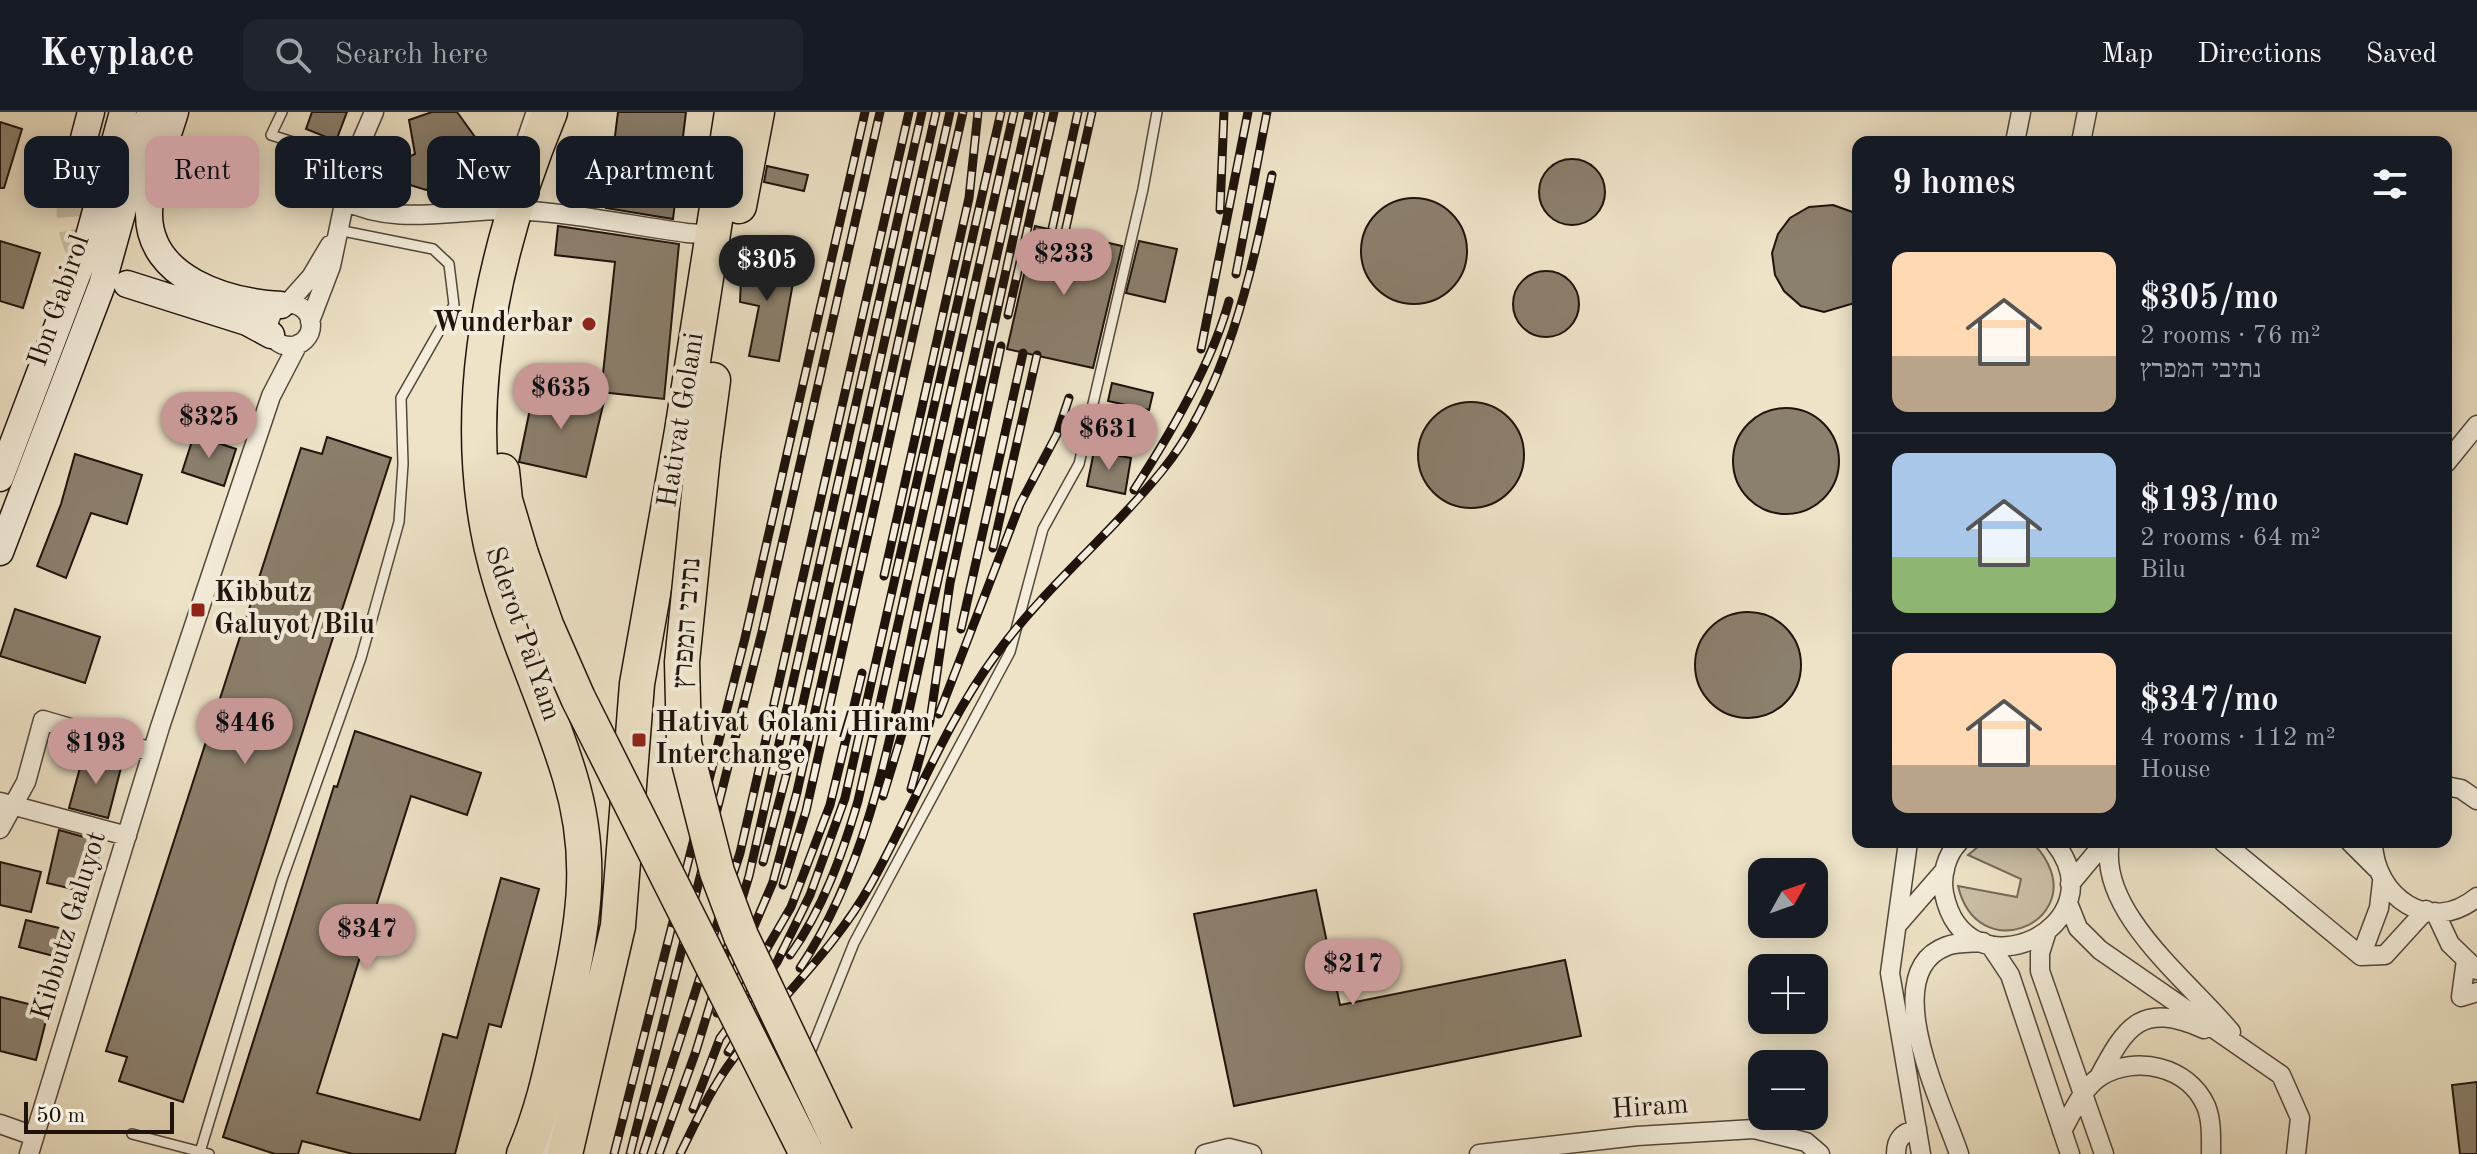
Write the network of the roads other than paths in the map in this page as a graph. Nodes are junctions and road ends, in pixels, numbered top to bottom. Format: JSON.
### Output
{"nodes":[{"id":1,"x":91,"y":112,"type":"edge"},
{"id":2,"x":123,"y":112,"type":"edge"},
{"id":3,"x":150,"y":112,"type":"edge"},
{"id":4,"x":175,"y":112,"type":"edge"},
{"id":5,"x":282,"y":112,"type":"edge"},
{"id":6,"x":374,"y":112,"type":"edge"},
{"id":7,"x":732,"y":112,"type":"edge"},
{"id":8,"x":757,"y":112,"type":"edge"},
{"id":9,"x":1157,"y":112,"type":"edge"},
{"id":10,"x":2021,"y":112,"type":"edge"},
{"id":11,"x":2087,"y":112,"type":"edge"},
{"id":12,"x":541,"y":114,"type":"edge"},
{"id":13,"x":85,"y":136,"type":"edge"},
{"id":14,"x":275,"y":136,"type":"edge"},
{"id":15,"x":364,"y":136,"type":"edge"},
{"id":16,"x":533,"y":136,"type":"edge"},
{"id":17,"x":2016,"y":136,"type":"edge"},
{"id":18,"x":2082,"y":136,"type":"edge"},
{"id":19,"x":540,"y":200,"type":"edge"},
{"id":20,"x":342,"y":208,"type":"edge"},
{"id":21,"x":360,"y":208,"type":"edge"},
{"id":22,"x":435,"y":208,"type":"edge"},
{"id":23,"x":509,"y":208,"type":"edge"},
{"id":24,"x":712,"y":227,"type":"junction"},
{"id":25,"x":338,"y":230,"type":"junction"},
{"id":26,"x":499,"y":275,"type":"junction"},
{"id":27,"x":127,"y":284,"type":"dead end"},
{"id":28,"x":284,"y":304,"type":"junction"},
{"id":29,"x":310,"y":321,"type":"junction"},
{"id":30,"x":273,"y":337,"type":"junction"},
{"id":31,"x":298,"y":344,"type":"junction"},
{"id":32,"x":271,"y":396,"type":"junction"},
{"id":33,"x":2477,"y":425,"type":"edge"},
{"id":34,"x":2452,"y":456,"type":"edge"},
{"id":35,"x":0,"y":478,"type":"edge"},
{"id":36,"x":0,"y":552,"type":"edge"},
{"id":37,"x":152,"y":752,"type":"junction"},
{"id":38,"x":2452,"y":787,"type":"edge"},
{"id":39,"x":2477,"y":800,"type":"edge"},
{"id":40,"x":7,"y":804,"type":"edge"},
{"id":41,"x":0,"y":829,"type":"edge"},
{"id":42,"x":127,"y":836,"type":"junction"},
{"id":43,"x":1907,"y":848,"type":"edge"},
{"id":44,"x":2058,"y":848,"type":"edge"},
{"id":45,"x":2103,"y":848,"type":"edge"},
{"id":46,"x":2107,"y":848,"type":"edge"},
{"id":47,"x":2230,"y":848,"type":"edge"},
{"id":48,"x":2355,"y":848,"type":"edge"},
{"id":49,"x":2374,"y":848,"type":"edge"},
{"id":50,"x":1945,"y":857,"type":"edge"},
{"id":51,"x":2379,"y":876,"type":"junction"},
{"id":52,"x":2069,"y":894,"type":"junction"},
{"id":53,"x":2477,"y":897,"type":"edge"},
{"id":54,"x":2431,"y":911,"type":"junction"},
{"id":55,"x":1896,"y":926,"type":"junction"},
{"id":56,"x":2046,"y":934,"type":"junction"},
{"id":57,"x":1987,"y":944,"type":"junction"},
{"id":58,"x":2361,"y":956,"type":"junction"},
{"id":59,"x":2472,"y":965,"type":"edge"},
{"id":60,"x":2477,"y":992,"type":"edge"},
{"id":61,"x":557,"y":1045,"type":"junction"},
{"id":62,"x":2243,"y":1046,"type":"junction"},
{"id":63,"x":2099,"y":1077,"type":"junction"},
{"id":64,"x":799,"y":1080,"type":"dead end"},
{"id":65,"x":2083,"y":1094,"type":"junction"},
{"id":66,"x":793,"y":1095,"type":"dead end"},
{"id":67,"x":0,"y":1124,"type":"edge"},
{"id":68,"x":1917,"y":1129,"type":"junction"},
{"id":69,"x":2062,"y":1131,"type":"junction"},
{"id":70,"x":132,"y":1134,"type":"dead end"},
{"id":71,"x":31,"y":1145,"type":"edge"},
{"id":72,"x":796,"y":1147,"type":"edge"},
{"id":73,"x":205,"y":1153,"type":"edge"},
{"id":74,"x":524,"y":1154,"type":"edge"},
{"id":75,"x":544,"y":1154,"type":"edge"},
{"id":76,"x":565,"y":1154,"type":"edge"},
{"id":77,"x":845,"y":1154,"type":"edge"},
{"id":78,"x":1205,"y":1154,"type":"edge"},
{"id":79,"x":1252,"y":1154,"type":"edge"},
{"id":80,"x":1479,"y":1154,"type":"edge"},
{"id":81,"x":1820,"y":1154,"type":"edge"},
{"id":82,"x":1896,"y":1154,"type":"edge"},
{"id":83,"x":1921,"y":1154,"type":"edge"},
{"id":84,"x":1959,"y":1154,"type":"edge"},
{"id":85,"x":2070,"y":1154,"type":"edge"},
{"id":86,"x":2104,"y":1154,"type":"edge"},
{"id":87,"x":2211,"y":1154,"type":"edge"},
{"id":88,"x":2296,"y":1154,"type":"edge"}],
"edges":[{"from":1,"to":13,"type":"street"},
{"from":2,"to":35,"type":"street","name":"Ibn Gabirol"},
{"from":3,"to":36,"type":"street","name":"Ibn Gabirol"},
{"from":4,"to":28,"type":"street"},
{"from":5,"to":14,"type":"lane"},
{"from":6,"to":15,"type":"street"},
{"from":7,"to":24,"type":"highway","name":"Hativat Golani"},
{"from":8,"to":77,"type":"highway","name":"נתיבי המפרץ","bridge":true},
{"from":9,"to":64,"type":"lane"},
{"from":10,"to":17,"type":"street"},
{"from":11,"to":18,"type":"street"},
{"from":12,"to":16,"type":"highway","name":"Sderot PalYam"},
{"from":19,"to":24,"type":"street"},
{"from":20,"to":25,"type":"street"},
{"from":21,"to":22,"type":"street"},
{"from":23,"to":26,"type":"highway","name":"Sderot PalYam"},
{"from":24,"to":76,"type":"highway","name":"Hativat Golani"},
{"from":25,"to":28,"type":"street"},
{"from":25,"to":29,"type":"street"},
{"from":25,"to":73,"type":"lane"},
{"from":26,"to":61,"type":"highway","name":"Sderot PalYam"},
{"from":26,"to":72,"type":"highway","bridge":true},
{"from":27,"to":30,"type":"street"},
{"from":28,"to":29,"type":"street"},
{"from":28,"to":30,"type":"street"},
{"from":29,"to":31,"type":"street"},
{"from":30,"to":31,"type":"street"},
{"from":30,"to":32,"type":"street","name":"Kibbutz Galuyot"},
{"from":31,"to":32,"type":"street","name":"Kibbutz Galuyot"},
{"from":32,"to":37,"type":"street","name":"Kibbutz Galuyot"},
{"from":33,"to":34,"type":"street"},
{"from":37,"to":40,"type":"street"},
{"from":37,"to":42,"type":"street","name":"Kibbutz Galuyot"},
{"from":38,"to":39,"type":"street"},
{"from":40,"to":41,"type":"street"},
{"from":40,"to":42,"type":"street"},
{"from":42,"to":71,"type":"street","name":"Kibbutz Galuyot"},
{"from":43,"to":55,"type":"street"},
{"from":44,"to":52,"type":"street"},
{"from":45,"to":52,"type":"street"},
{"from":46,"to":62,"type":"street"},
{"from":47,"to":58,"type":"street"},
{"from":48,"to":51,"type":"street"},
{"from":49,"to":51,"type":"street"},
{"from":50,"to":55,"type":"street"},
{"from":50,"to":57,"type":"street"},
{"from":51,"to":54,"type":"street"},
{"from":51,"to":58,"type":"street"},
{"from":52,"to":56,"type":"street"},
{"from":52,"to":62,"type":"street"},
{"from":53,"to":54,"type":"street"},
{"from":54,"to":58,"type":"street"},
{"from":54,"to":59,"type":"street"},
{"from":55,"to":68,"type":"street"},
{"from":56,"to":57,"type":"street"},
{"from":56,"to":65,"type":"street"},
{"from":57,"to":69,"type":"street"},
{"from":57,"to":84,"type":"street"},
{"from":59,"to":60,"type":"street"},
{"from":61,"to":74,"type":"highway","name":"Sderot PalYam"},
{"from":61,"to":75,"type":"lane"},
{"from":62,"to":63,"type":"street"},
{"from":62,"to":88,"type":"street"},
{"from":63,"to":65,"type":"street"},
{"from":63,"to":87,"type":"street"},
{"from":65,"to":69,"type":"street"},
{"from":65,"to":86,"type":"street"},
{"from":66,"to":72,"type":"lane"},
{"from":67,"to":71,"type":"street"},
{"from":68,"to":82,"type":"street"},
{"from":68,"to":83,"type":"street"},
{"from":69,"to":85,"type":"street"},
{"from":70,"to":73,"type":"lane"},
{"from":78,"to":79,"type":"street"},
{"from":80,"to":81,"type":"street","name":"Hiram"}]}
